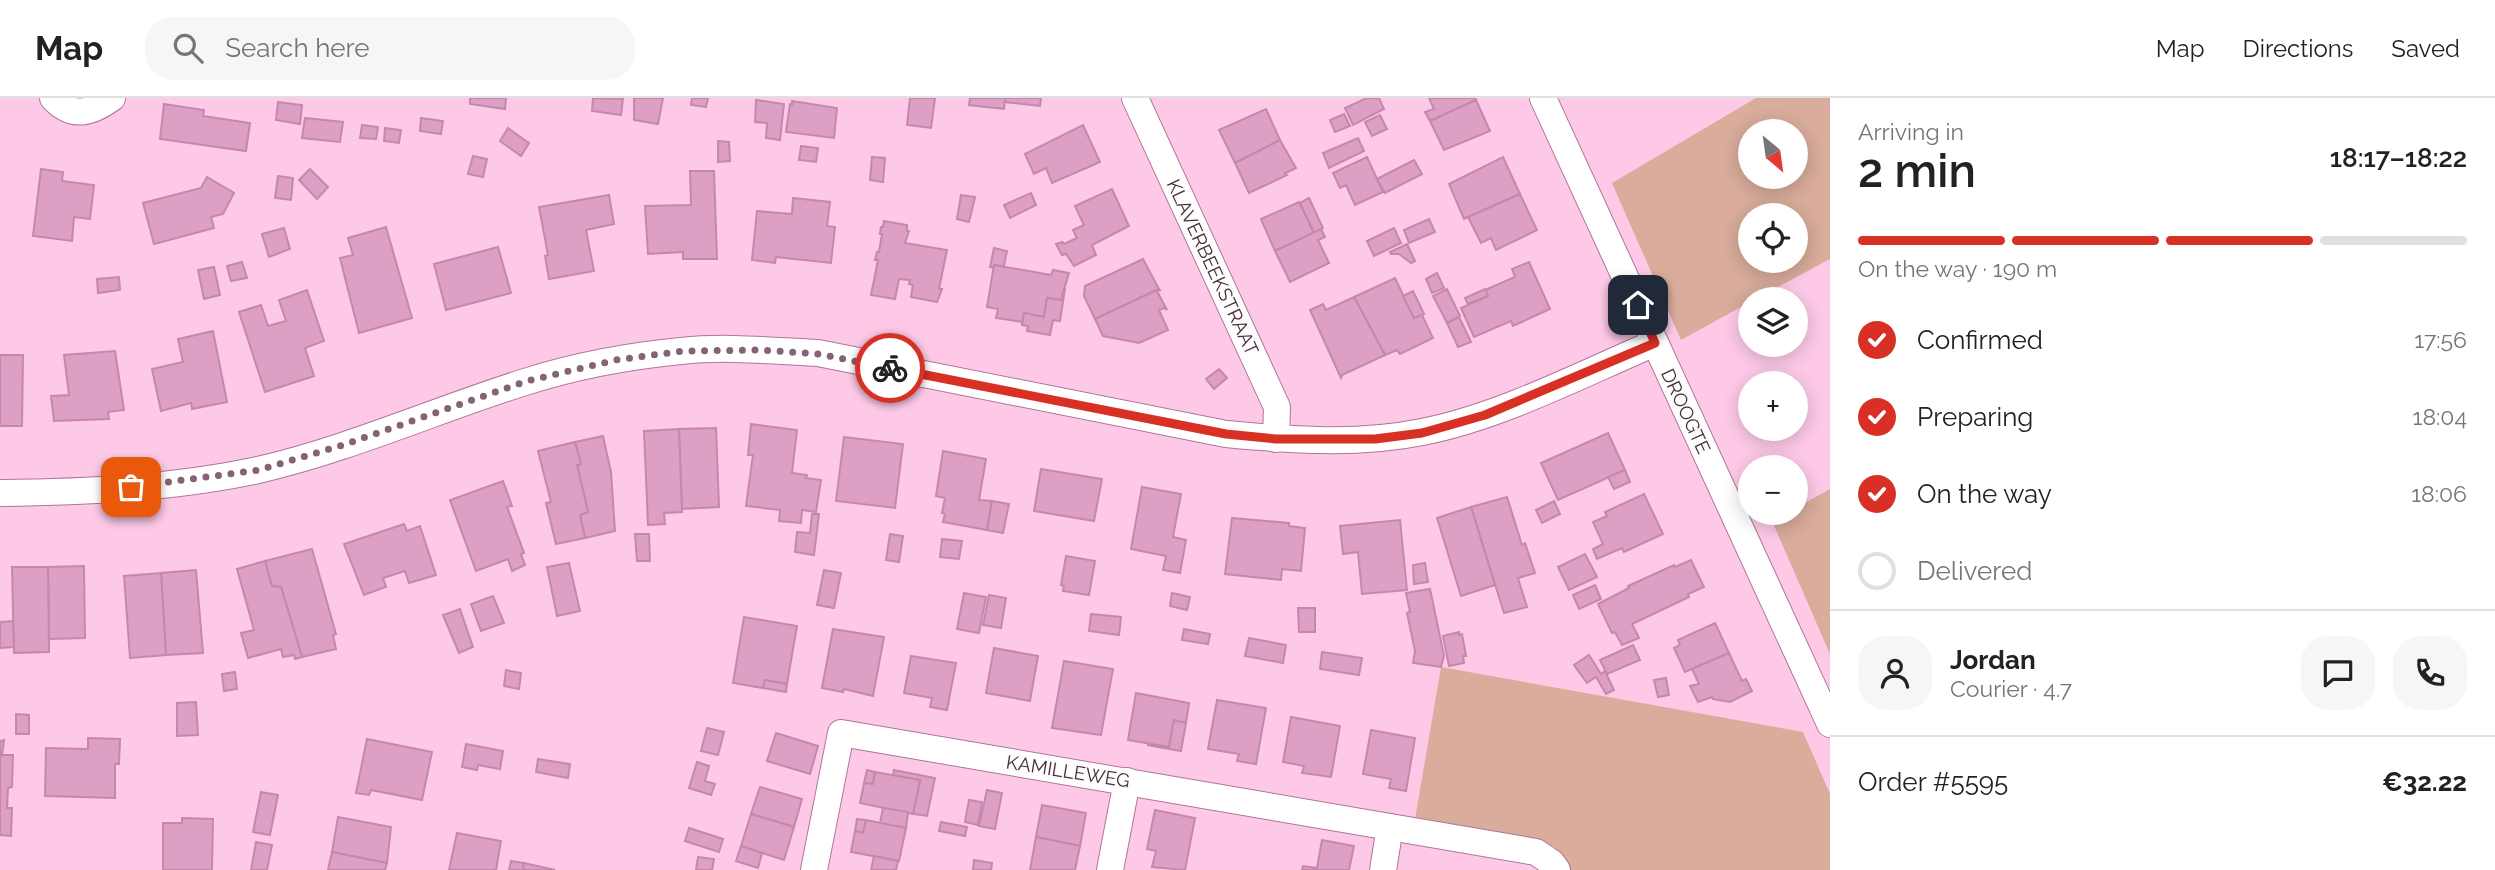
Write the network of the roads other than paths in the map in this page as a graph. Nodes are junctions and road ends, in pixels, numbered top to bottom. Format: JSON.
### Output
{"nodes":[{"id":1,"x":52,"y":98,"type":"edge"},
{"id":2,"x":113,"y":98,"type":"edge"},
{"id":3,"x":1135,"y":98,"type":"edge"},
{"id":4,"x":1543,"y":98,"type":"edge"},
{"id":5,"x":1655,"y":343,"type":"junction"},
{"id":6,"x":1276,"y":439,"type":"junction"},
{"id":7,"x":0,"y":492,"type":"edge"},
{"id":8,"x":1830,"y":724,"type":"edge"},
{"id":9,"x":1127,"y":780,"type":"junction"},
{"id":10,"x":1390,"y":827,"type":"junction"},
{"id":11,"x":814,"y":870,"type":"edge"},
{"id":12,"x":1110,"y":870,"type":"edge"},
{"id":13,"x":1382,"y":870,"type":"edge"},
{"id":14,"x":1556,"y":870,"type":"edge"}],
"edges":[{"from":1,"to":2,"type":"street"},
{"from":3,"to":6,"type":"street","name":"KLAVERBEEKSTRAAT"},
{"from":4,"to":5,"type":"street","name":"DROOGTE"},
{"from":5,"to":6,"type":"street"},
{"from":5,"to":8,"type":"street","name":"DROOGTE"},
{"from":6,"to":7,"type":"street"},
{"from":9,"to":10,"type":"street","name":"KAMILLEWEG"},
{"from":9,"to":11,"type":"street","name":"KAMILLEWEG"},
{"from":9,"to":12,"type":"street"},
{"from":10,"to":13,"type":"street"},
{"from":10,"to":14,"type":"street","name":"KAMILLEWEG"}]}
